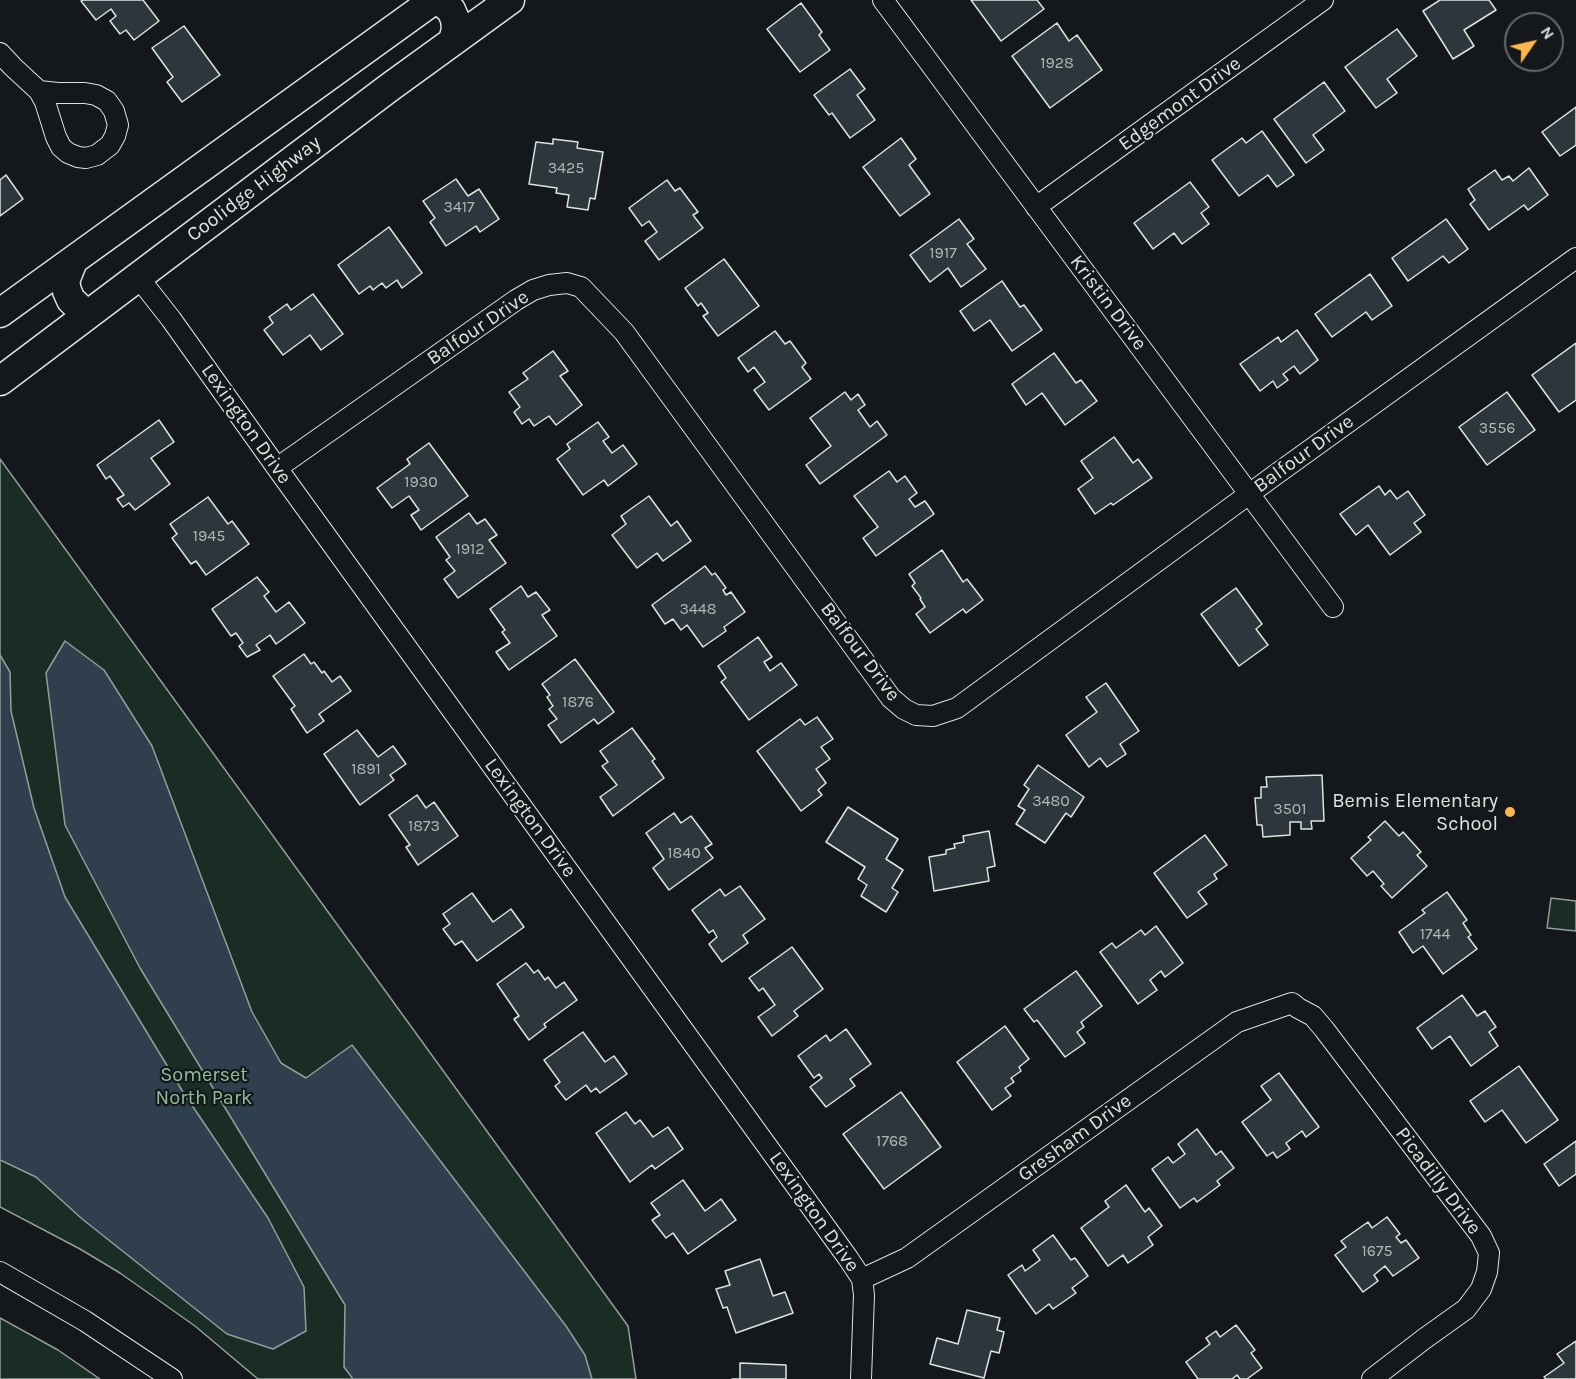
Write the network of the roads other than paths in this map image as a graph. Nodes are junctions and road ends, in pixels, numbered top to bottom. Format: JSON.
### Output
{"nodes":[{"id":1,"x":434,"y":0,"type":"edge"},
{"id":2,"x":439,"y":0,"type":"edge"},
{"id":3,"x":510,"y":0,"type":"edge"},
{"id":4,"x":883,"y":0,"type":"edge"},
{"id":5,"x":1323,"y":0,"type":"edge"},
{"id":6,"x":453,"y":41,"type":"junction"},
{"id":7,"x":0,"y":53,"type":"edge"},
{"id":8,"x":39,"y":91,"type":"dead end"},
{"id":9,"x":1036,"y":207,"type":"junction"},
{"id":10,"x":1576,"y":258,"type":"edge"},
{"id":11,"x":73,"y":261,"type":"junction"},
{"id":12,"x":138,"y":277,"type":"junction"},
{"id":13,"x":0,"y":313,"type":"edge"},
{"id":14,"x":87,"y":315,"type":"junction"},
{"id":15,"x":0,"y":381,"type":"edge"},
{"id":16,"x":278,"y":468,"type":"junction"},
{"id":17,"x":1250,"y":494,"type":"junction"},
{"id":18,"x":1333,"y":607,"type":"dead end"},
{"id":19,"x":1292,"y":1003,"type":"joint"},
{"id":20,"x":0,"y":1272,"type":"edge"},
{"id":21,"x":861,"y":1279,"type":"junction"},
{"id":22,"x":172,"y":1379,"type":"edge"},
{"id":23,"x":861,"y":1379,"type":"edge"},
{"id":24,"x":1372,"y":1379,"type":"edge"}],
"edges":[{"from":1,"to":11,"type":"main road"},
{"from":2,"to":6,"type":"main road"},
{"from":3,"to":6,"type":"main road","name":"Coolidge Highway"},
{"from":4,"to":9,"type":"street","name":"Kristin Drive"},
{"from":5,"to":9,"type":"street","name":"Edgemont Drive"},
{"from":6,"to":12,"type":"main road","name":"Coolidge Highway"},
{"from":7,"to":8,"type":"street"},
{"from":9,"to":17,"type":"street","name":"Kristin Drive"},
{"from":10,"to":17,"type":"street","name":"Balfour Drive"},
{"from":11,"to":13,"type":"main road"},
{"from":11,"to":14,"type":"main road"},
{"from":12,"to":14,"type":"main road","name":"Coolidge Highway"},
{"from":12,"to":16,"type":"street","name":"Lexington Drive"},
{"from":14,"to":15,"type":"main road","name":"Coolidge Highway"},
{"from":16,"to":17,"type":"street","name":"Balfour Drive"},
{"from":16,"to":21,"type":"street","name":"Lexington Drive"},
{"from":17,"to":18,"type":"street","name":"Kristin Drive"},
{"from":19,"to":21,"type":"street","name":"Gresham Drive"},
{"from":19,"to":24,"type":"street","name":"Picadilly Drive"},
{"from":20,"to":22,"type":"street"},
{"from":21,"to":23,"type":"street","name":"Lexington Drive"}]}
